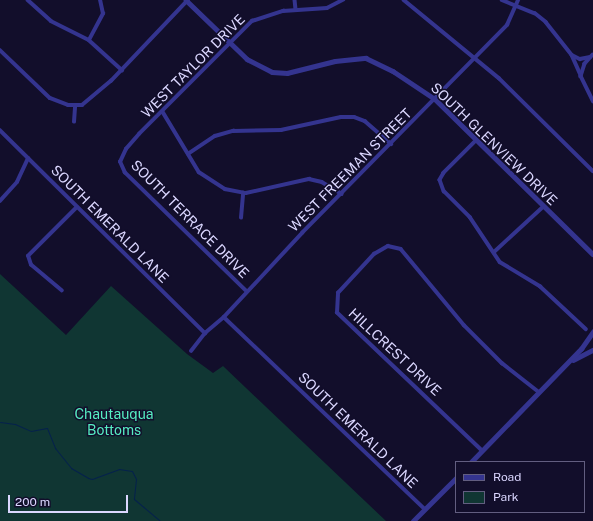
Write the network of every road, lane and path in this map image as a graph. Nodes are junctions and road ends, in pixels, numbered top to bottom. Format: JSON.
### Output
{"nodes":[{"id":1,"x":28,"y":0,"type":"edge"},
{"id":2,"x":100,"y":0,"type":"edge"},
{"id":3,"x":187,"y":0,"type":"edge"},
{"id":4,"x":295,"y":0,"type":"edge"},
{"id":5,"x":343,"y":0,"type":"edge"},
{"id":6,"x":404,"y":0,"type":"edge"},
{"id":7,"x":502,"y":0,"type":"edge"},
{"id":8,"x":518,"y":0,"type":"edge"},
{"id":9,"x":516,"y":6,"type":"junction"},
{"id":10,"x":296,"y":9,"type":"junction"},
{"id":11,"x":89,"y":40,"type":"junction"},
{"id":12,"x":230,"y":42,"type":"junction"},
{"id":13,"x":0,"y":50,"type":"edge"},
{"id":14,"x":572,"y":55,"type":"junction"},
{"id":15,"x":592,"y":56,"type":"edge"},
{"id":16,"x":476,"y":57,"type":"junction"},
{"id":17,"x":122,"y":70,"type":"junction"},
{"id":18,"x":581,"y":76,"type":"junction"},
{"id":19,"x":435,"y":99,"type":"junction"},
{"id":20,"x":593,"y":101,"type":"edge"},
{"id":21,"x":75,"y":106,"type":"junction"},
{"id":22,"x":163,"y":112,"type":"junction"},
{"id":23,"x":74,"y":122,"type":"dead end"},
{"id":24,"x":0,"y":130,"type":"edge"},
{"id":25,"x":477,"y":140,"type":"junction"},
{"id":26,"x":391,"y":144,"type":"junction"},
{"id":27,"x":188,"y":154,"type":"junction"},
{"id":28,"x":28,"y":158,"type":"junction"},
{"id":29,"x":120,"y":162,"type":"joint"},
{"id":30,"x":593,"y":171,"type":"edge"},
{"id":31,"x":243,"y":193,"type":"junction"},
{"id":32,"x":342,"y":194,"type":"junction"},
{"id":33,"x":0,"y":201,"type":"edge"},
{"id":34,"x":77,"y":207,"type":"junction"},
{"id":35,"x":544,"y":207,"type":"junction"},
{"id":36,"x":241,"y":218,"type":"dead end"},
{"id":37,"x":494,"y":252,"type":"junction"},
{"id":38,"x":593,"y":254,"type":"edge"},
{"id":39,"x":62,"y":291,"type":"dead end"},
{"id":40,"x":246,"y":291,"type":"junction"},
{"id":41,"x":224,"y":317,"type":"junction"},
{"id":42,"x":586,"y":329,"type":"dead end"},
{"id":43,"x":593,"y":332,"type":"edge"},
{"id":44,"x":205,"y":333,"type":"junction"},
{"id":45,"x":588,"y":340,"type":"junction"},
{"id":46,"x":593,"y":350,"type":"edge"},
{"id":47,"x":191,"y":351,"type":"dead end"},
{"id":48,"x":556,"y":375,"type":"junction"},
{"id":49,"x":539,"y":392,"type":"junction"},
{"id":50,"x":482,"y":451,"type":"junction"},
{"id":51,"x":473,"y":461,"type":"edge"},
{"id":52,"x":455,"y":479,"type":"edge"},
{"id":53,"x":425,"y":509,"type":"junction"},
{"id":54,"x":413,"y":521,"type":"edge"}],
"edges":[{"from":1,"to":11,"type":"street"},
{"from":2,"to":11,"type":"street"},
{"from":3,"to":12,"type":"street","name":"SOUTH GLENVIEW DRIVE"},
{"from":3,"to":17,"type":"street"},
{"from":4,"to":10,"type":"street"},
{"from":5,"to":10,"type":"street","name":"WEST TAYLOR DRIVE"},
{"from":6,"to":16,"type":"street"},
{"from":7,"to":9,"type":"street"},
{"from":8,"to":9,"type":"street","name":"WEST FREEMAN STREET"},
{"from":9,"to":14,"type":"street"},
{"from":9,"to":16,"type":"street","name":"WEST FREEMAN STREET"},
{"from":10,"to":12,"type":"street","name":"WEST TAYLOR DRIVE"},
{"from":11,"to":17,"type":"street"},
{"from":12,"to":19,"type":"street","name":"SOUTH GLENVIEW DRIVE"},
{"from":12,"to":22,"type":"street","name":"WEST TAYLOR DRIVE"},
{"from":13,"to":21,"type":"street"},
{"from":14,"to":15,"type":"street"},
{"from":14,"to":18,"type":"street"},
{"from":15,"to":18,"type":"street"},
{"from":16,"to":19,"type":"street","name":"WEST FREEMAN STREET"},
{"from":16,"to":30,"type":"street"},
{"from":17,"to":21,"type":"street"},
{"from":18,"to":20,"type":"street"},
{"from":19,"to":25,"type":"street","name":"SOUTH GLENVIEW DRIVE"},
{"from":19,"to":26,"type":"street","name":"WEST FREEMAN STREET"},
{"from":21,"to":23,"type":"street"},
{"from":22,"to":27,"type":"street"},
{"from":22,"to":29,"type":"street","name":"WEST TAYLOR DRIVE"},
{"from":24,"to":28,"type":"street","name":"SOUTH EMERALD LANE"},
{"from":25,"to":35,"type":"street","name":"SOUTH GLENVIEW DRIVE"},
{"from":25,"to":37,"type":"street"},
{"from":26,"to":27,"type":"street"},
{"from":26,"to":32,"type":"street","name":"WEST FREEMAN STREET"},
{"from":27,"to":31,"type":"street"},
{"from":28,"to":33,"type":"street"},
{"from":28,"to":34,"type":"street","name":"SOUTH EMERALD LANE"},
{"from":29,"to":40,"type":"street","name":"SOUTH TERRACE DRIVE"},
{"from":31,"to":32,"type":"street"},
{"from":31,"to":36,"type":"street"},
{"from":32,"to":40,"type":"street","name":"WEST FREEMAN STREET"},
{"from":34,"to":39,"type":"street"},
{"from":34,"to":44,"type":"street","name":"SOUTH EMERALD LANE"},
{"from":35,"to":37,"type":"street"},
{"from":35,"to":38,"type":"street","name":"SOUTH GLENVIEW DRIVE"},
{"from":37,"to":42,"type":"street"},
{"from":40,"to":41,"type":"street","name":"WEST FREEMAN STREET"},
{"from":41,"to":44,"type":"street","name":"WEST FREEMAN STREET"},
{"from":41,"to":53,"type":"street","name":"SOUTH EMERALD LANE"},
{"from":43,"to":45,"type":"street"},
{"from":44,"to":47,"type":"street","name":"WEST FREEMAN STREET"},
{"from":45,"to":46,"type":"street"},
{"from":45,"to":48,"type":"street"},
{"from":46,"to":48,"type":"street"},
{"from":48,"to":49,"type":"street"},
{"from":49,"to":50,"type":"street"},
{"from":49,"to":50,"type":"street","name":"HILLCREST DRIVE"},
{"from":50,"to":51,"type":"street"},
{"from":52,"to":53,"type":"street"},
{"from":53,"to":54,"type":"street"}]}
